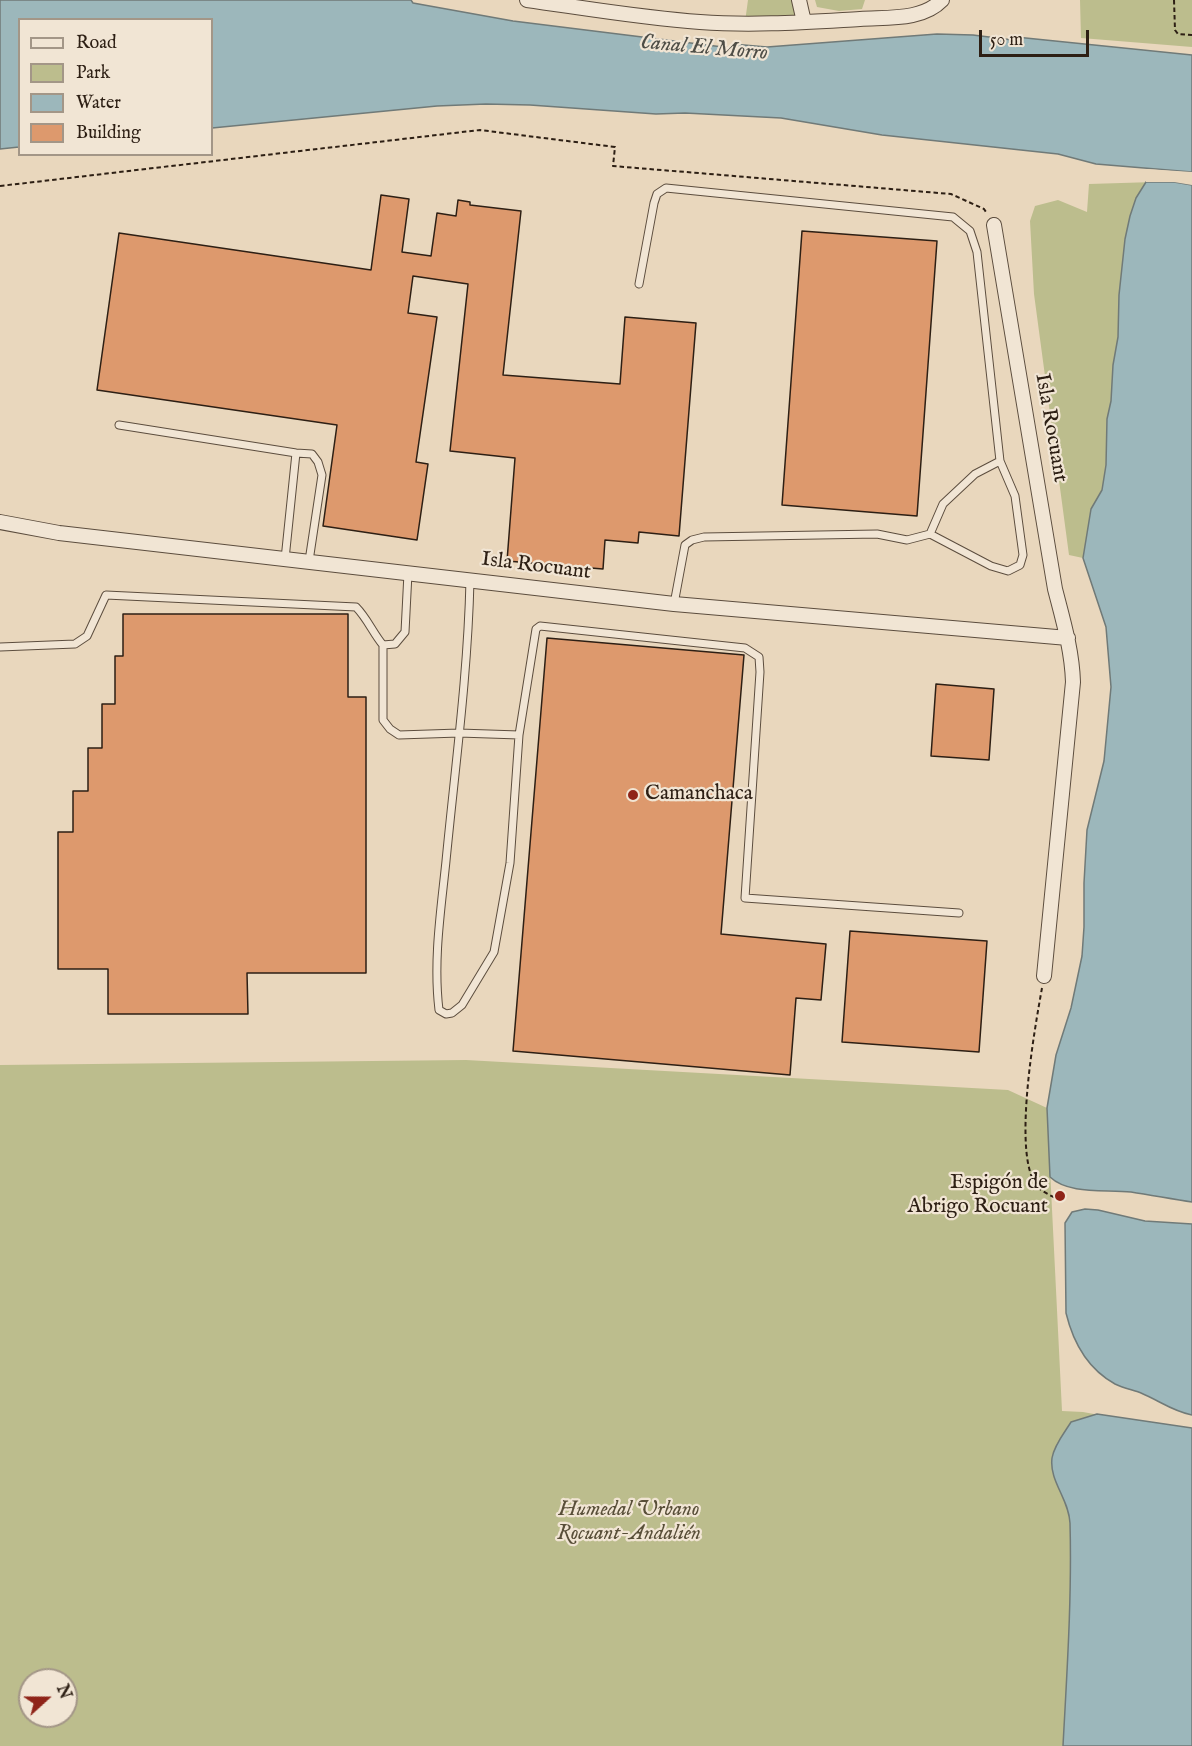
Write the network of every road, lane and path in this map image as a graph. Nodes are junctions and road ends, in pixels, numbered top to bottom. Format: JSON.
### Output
{"nodes":[{"id":1,"x":527,"y":0,"type":"edge"},
{"id":2,"x":800,"y":0,"type":"edge"},
{"id":3,"x":942,"y":0,"type":"edge"},
{"id":4,"x":1174,"y":0,"type":"edge"},
{"id":5,"x":804,"y":22,"type":"junction"},
{"id":6,"x":1192,"y":35,"type":"edge"},
{"id":7,"x":0,"y":186,"type":"edge"},
{"id":8,"x":994,"y":225,"type":"joint"},
{"id":9,"x":639,"y":284,"type":"dead end"},
{"id":10,"x":119,"y":425,"type":"dead end"},
{"id":11,"x":296,"y":453,"type":"junction"},
{"id":12,"x":1000,"y":461,"type":"junction"},
{"id":13,"x":0,"y":522,"type":"edge"},
{"id":14,"x":930,"y":534,"type":"junction"},
{"id":15,"x":285,"y":559,"type":"junction"},
{"id":16,"x":309,"y":561,"type":"junction"},
{"id":17,"x":408,"y":573,"type":"junction"},
{"id":18,"x":470,"y":580,"type":"junction"},
{"id":19,"x":674,"y":604,"type":"junction"},
{"id":20,"x":1068,"y":638,"type":"junction"},
{"id":21,"x":383,"y":645,"type":"junction"},
{"id":22,"x":0,"y":647,"type":"edge"},
{"id":23,"x":459,"y":733,"type":"junction"},
{"id":24,"x":519,"y":735,"type":"junction"},
{"id":25,"x":959,"y":913,"type":"dead end"},
{"id":26,"x":1044,"y":976,"type":"joint"},
{"id":27,"x":1062,"y":1202,"type":"dead end"}],
"edges":[{"from":1,"to":5,"type":"street"},
{"from":2,"to":5,"type":"street"},
{"from":3,"to":5,"type":"street"},
{"from":4,"to":6,"type":"path"},
{"from":7,"to":8,"type":"path"},
{"from":8,"to":20,"type":"street","name":"Isla Rocuant"},
{"from":9,"to":12,"type":"lane"},
{"from":10,"to":11,"type":"lane"},
{"from":11,"to":15,"type":"lane"},
{"from":11,"to":16,"type":"lane"},
{"from":12,"to":14,"type":"lane"},
{"from":12,"to":14,"type":"lane"},
{"from":13,"to":15,"type":"street","name":"Isla Rocuant"},
{"from":14,"to":19,"type":"lane"},
{"from":15,"to":16,"type":"street","name":"Isla Rocuant"},
{"from":16,"to":17,"type":"street","name":"Isla Rocuant"},
{"from":17,"to":18,"type":"street","name":"Isla Rocuant"},
{"from":17,"to":21,"type":"lane"},
{"from":18,"to":19,"type":"street","name":"Isla Rocuant"},
{"from":18,"to":23,"type":"lane"},
{"from":19,"to":20,"type":"street","name":"Isla Rocuant"},
{"from":20,"to":26,"type":"street","name":"Isla Rocuant"},
{"from":21,"to":22,"type":"lane"},
{"from":21,"to":23,"type":"lane"},
{"from":23,"to":24,"type":"lane"},
{"from":23,"to":24,"type":"lane"},
{"from":24,"to":25,"type":"lane"},
{"from":26,"to":27,"type":"path"}]}
